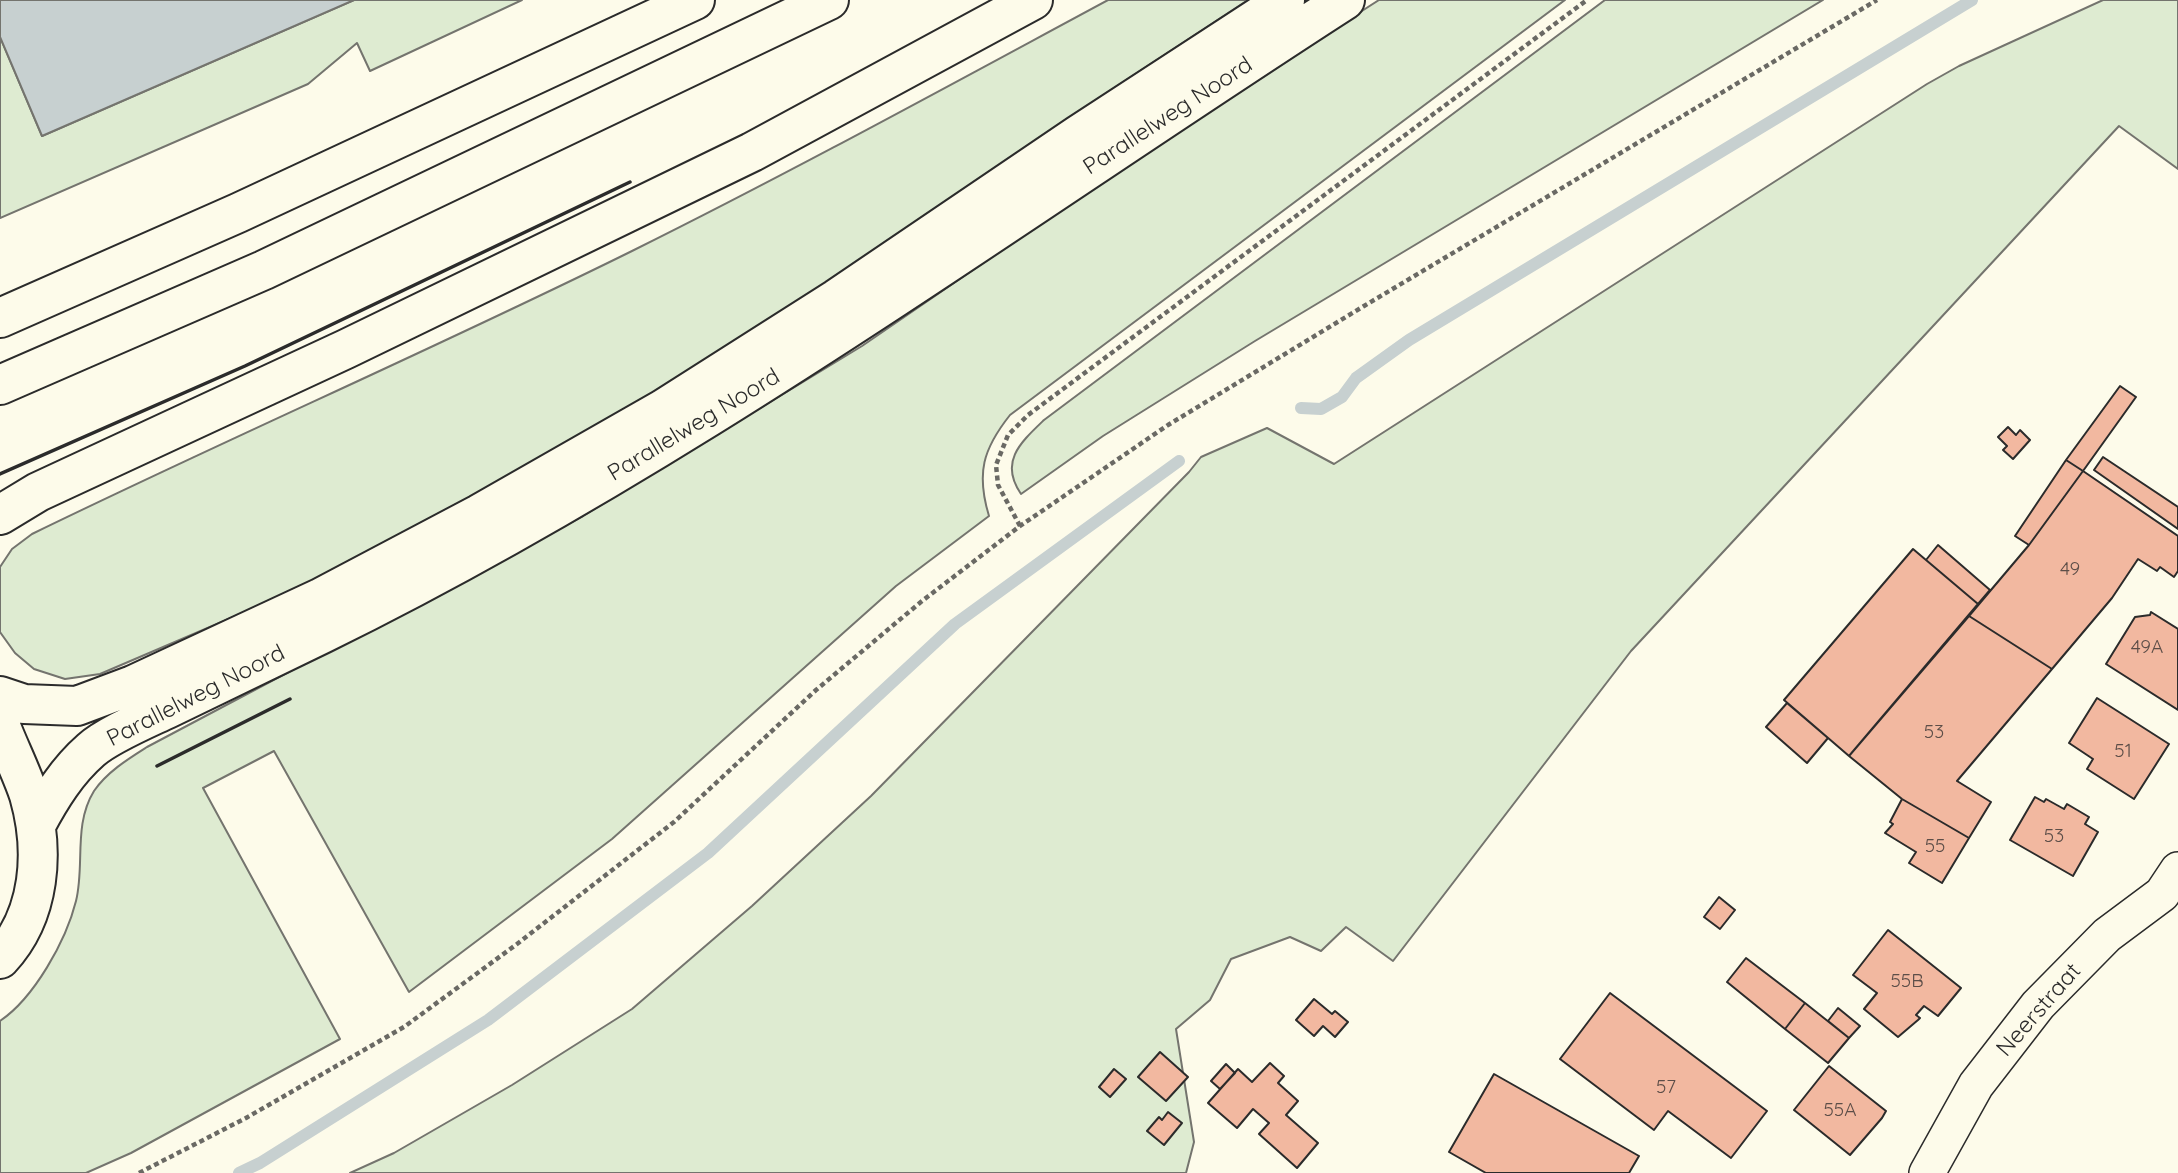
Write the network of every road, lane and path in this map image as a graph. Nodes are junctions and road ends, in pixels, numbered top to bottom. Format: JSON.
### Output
{"nodes":[{"id":1,"x":695,"y":0,"type":"edge"},
{"id":2,"x":830,"y":0,"type":"edge"},
{"id":3,"x":1033,"y":0,"type":"edge"},
{"id":4,"x":1284,"y":0,"type":"edge"},
{"id":5,"x":1345,"y":0,"type":"edge"},
{"id":6,"x":1587,"y":0,"type":"edge"},
{"id":7,"x":1877,"y":0,"type":"edge"},
{"id":8,"x":0,"y":318,"type":"edge"},
{"id":9,"x":0,"y":385,"type":"edge"},
{"id":10,"x":0,"y":514,"type":"edge"},
{"id":11,"x":1020,"y":526,"type":"junction"},
{"id":12,"x":0,"y":696,"type":"edge"},
{"id":13,"x":0,"y":724,"type":"edge"},
{"id":14,"x":36,"y":825,"type":"junction"},
{"id":15,"x":2173,"y":892,"type":"edge"},
{"id":16,"x":0,"y":959,"type":"edge"},
{"id":17,"x":139,"y":1173,"type":"edge"},
{"id":18,"x":1927,"y":1173,"type":"edge"}],
"edges":[{"from":1,"to":8,"type":"highway"},
{"from":2,"to":9,"type":"highway"},
{"from":3,"to":10,"type":"highway"},
{"from":4,"to":12,"type":"highway","name":"Parallelweg Noord"},
{"from":5,"to":14,"type":"highway","name":"Parallelweg Noord"},
{"from":6,"to":11,"type":"path"},
{"from":7,"to":11,"type":"path"},
{"from":11,"to":17,"type":"path"},
{"from":13,"to":14,"type":"highway"},
{"from":14,"to":16,"type":"highway"},
{"from":15,"to":18,"type":"street","name":"Neerstraat"}]}
